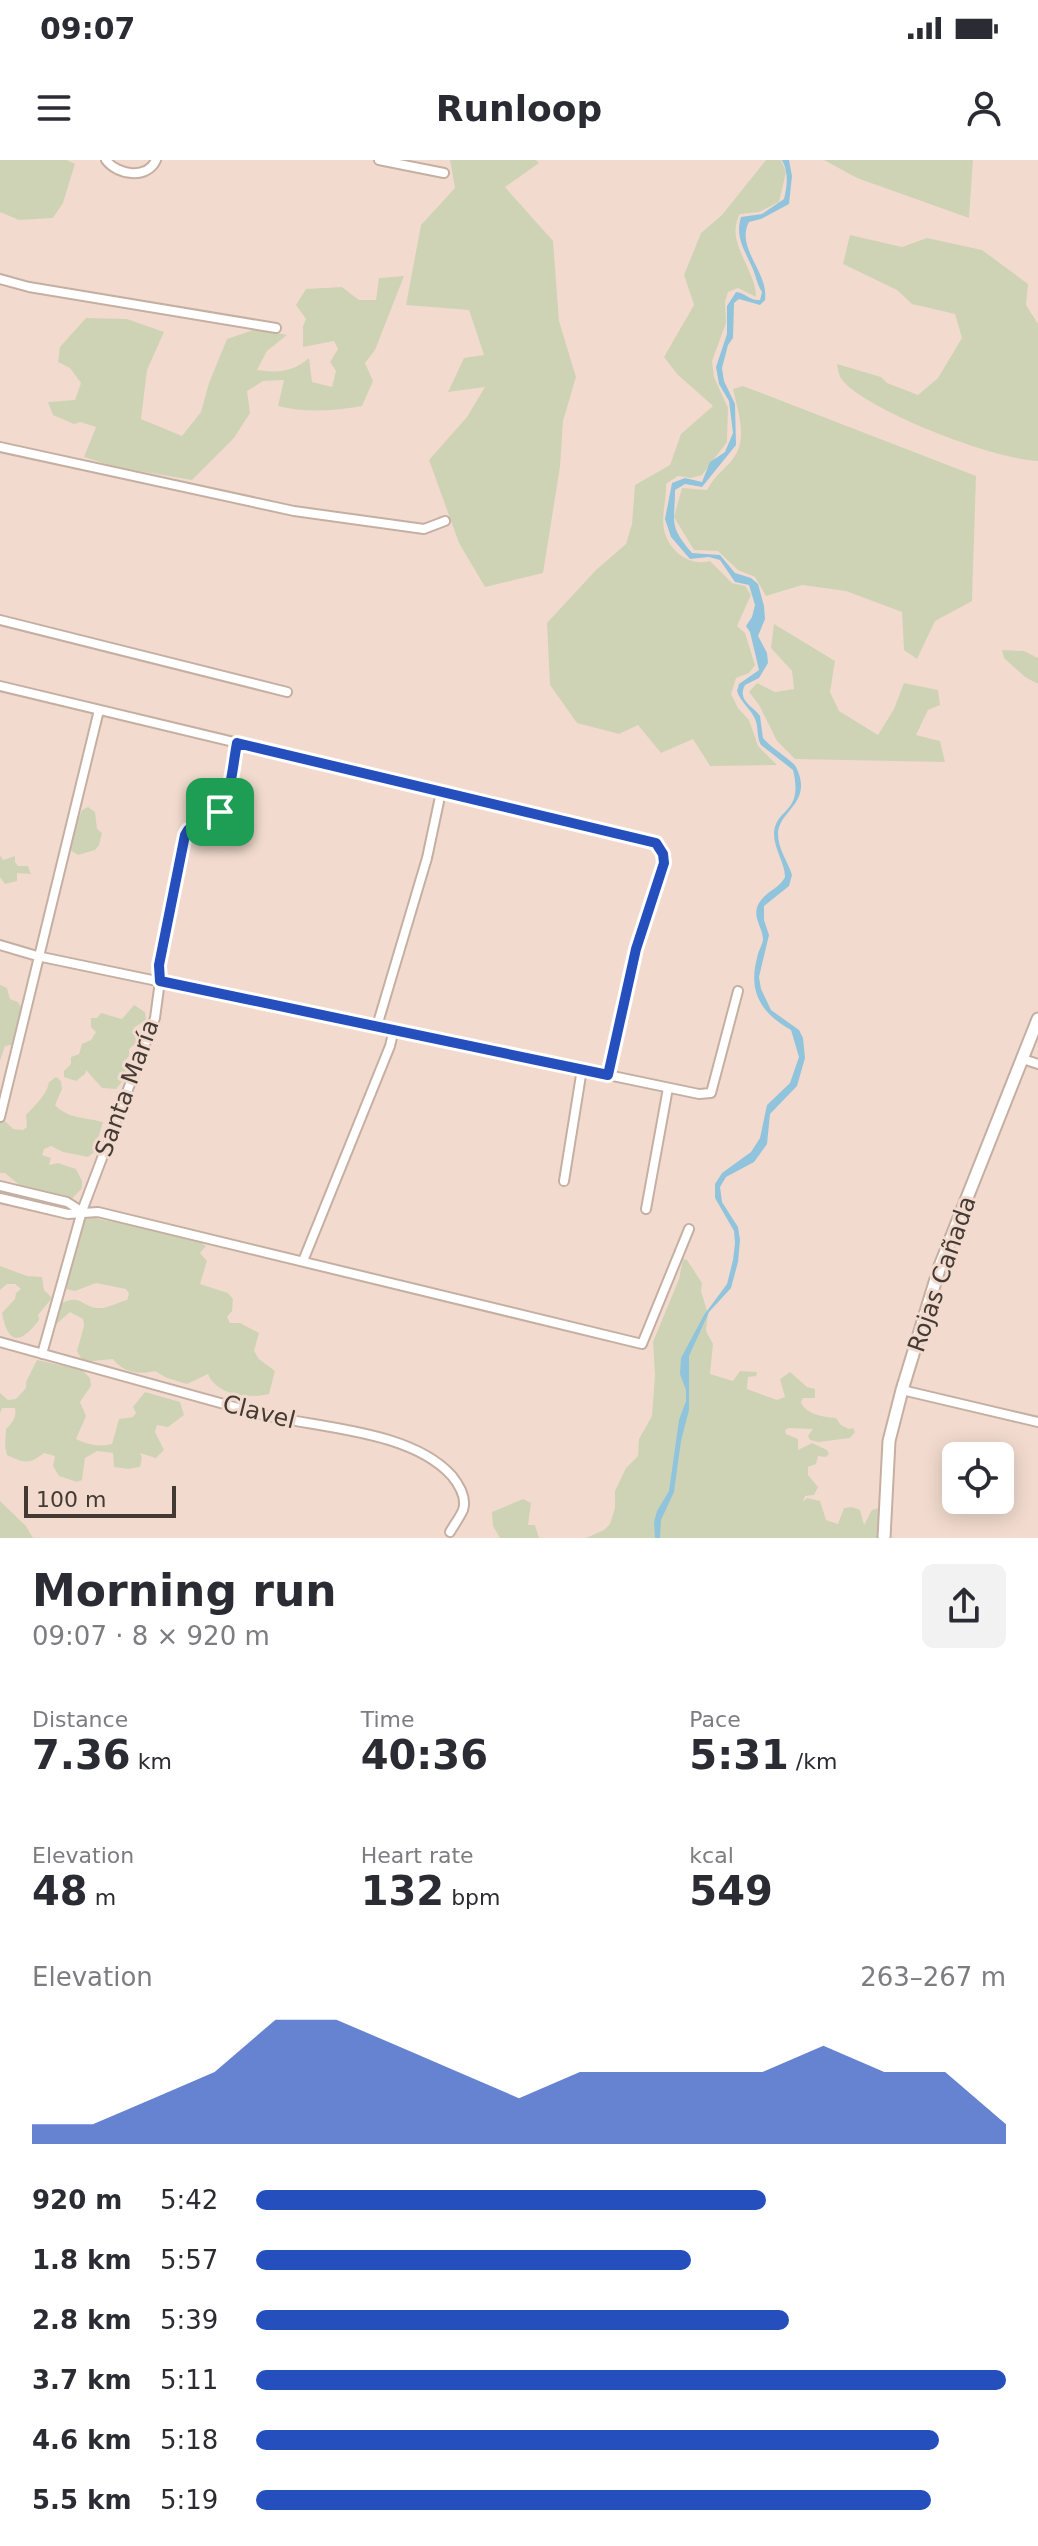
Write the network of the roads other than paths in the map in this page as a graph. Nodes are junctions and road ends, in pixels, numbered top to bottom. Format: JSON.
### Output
{"nodes":[{"id":1,"x":106,"y":160,"type":"edge"},
{"id":2,"x":156,"y":160,"type":"edge"},
{"id":3,"x":379,"y":160,"type":"edge"},
{"id":4,"x":444,"y":173,"type":"dead end"},
{"id":5,"x":0,"y":279,"type":"edge"},
{"id":6,"x":276,"y":328,"type":"dead end"},
{"id":7,"x":0,"y":447,"type":"edge"},
{"id":8,"x":445,"y":521,"type":"dead end"},
{"id":9,"x":0,"y":620,"type":"edge"},
{"id":10,"x":0,"y":686,"type":"edge"},
{"id":11,"x":287,"y":692,"type":"dead end"},
{"id":12,"x":99,"y":710,"type":"junction"},
{"id":13,"x":237,"y":743,"type":"junction"},
{"id":14,"x":441,"y":792,"type":"junction"},
{"id":15,"x":0,"y":945,"type":"edge"},
{"id":16,"x":37,"y":956,"type":"junction"},
{"id":17,"x":160,"y":981,"type":"junction"},
{"id":18,"x":738,"y":991,"type":"dead end"},
{"id":19,"x":1038,"y":1019,"type":"edge"},
{"id":20,"x":377,"y":1026,"type":"junction"},
{"id":21,"x":394,"y":1029,"type":"junction"},
{"id":22,"x":1023,"y":1059,"type":"junction"},
{"id":23,"x":1038,"y":1064,"type":"edge"},
{"id":24,"x":582,"y":1069,"type":"junction"},
{"id":25,"x":608,"y":1075,"type":"junction"},
{"id":26,"x":668,"y":1088,"type":"junction"},
{"id":27,"x":0,"y":1117,"type":"edge"},
{"id":28,"x":564,"y":1181,"type":"dead end"},
{"id":29,"x":0,"y":1186,"type":"edge"},
{"id":30,"x":0,"y":1198,"type":"edge"},
{"id":31,"x":646,"y":1209,"type":"dead end"},
{"id":32,"x":82,"y":1211,"type":"junction"},
{"id":33,"x":689,"y":1229,"type":"dead end"},
{"id":34,"x":303,"y":1261,"type":"junction"},
{"id":35,"x":0,"y":1342,"type":"edge"},
{"id":36,"x":42,"y":1354,"type":"junction"},
{"id":37,"x":902,"y":1390,"type":"junction"},
{"id":38,"x":1038,"y":1422,"type":"edge"},
{"id":39,"x":450,"y":1532,"type":"dead end"},
{"id":40,"x":884,"y":1538,"type":"edge"}],
"edges":[{"from":1,"to":2,"type":"street"},
{"from":3,"to":4,"type":"street"},
{"from":5,"to":6,"type":"street"},
{"from":7,"to":8,"type":"street"},
{"from":9,"to":11,"type":"street"},
{"from":10,"to":12,"type":"street"},
{"from":12,"to":13,"type":"street"},
{"from":12,"to":16,"type":"street"},
{"from":13,"to":14,"type":"street"},
{"from":13,"to":17,"type":"street","name":"Santa María"},
{"from":14,"to":20,"type":"street"},
{"from":14,"to":25,"type":"street"},
{"from":15,"to":16,"type":"street"},
{"from":16,"to":17,"type":"street"},
{"from":16,"to":27,"type":"street"},
{"from":17,"to":20,"type":"street"},
{"from":17,"to":32,"type":"street","name":"Santa María"},
{"from":18,"to":26,"type":"street"},
{"from":19,"to":22,"type":"main road","name":"Rojas Cañada"},
{"from":20,"to":21,"type":"street"},
{"from":21,"to":24,"type":"street"},
{"from":21,"to":34,"type":"street"},
{"from":22,"to":23,"type":"street"},
{"from":22,"to":37,"type":"main road","name":"Rojas Cañada"},
{"from":24,"to":25,"type":"street"},
{"from":24,"to":28,"type":"street"},
{"from":25,"to":26,"type":"street"},
{"from":26,"to":31,"type":"street"},
{"from":29,"to":32,"type":"street"},
{"from":30,"to":32,"type":"street"},
{"from":32,"to":34,"type":"street"},
{"from":32,"to":36,"type":"street","name":"Santa María"},
{"from":33,"to":34,"type":"street"},
{"from":35,"to":36,"type":"street","name":"Clavel"},
{"from":36,"to":39,"type":"street","name":"Clavel"},
{"from":37,"to":38,"type":"street"},
{"from":37,"to":40,"type":"main road","name":"Rojas Cañada"}]}
